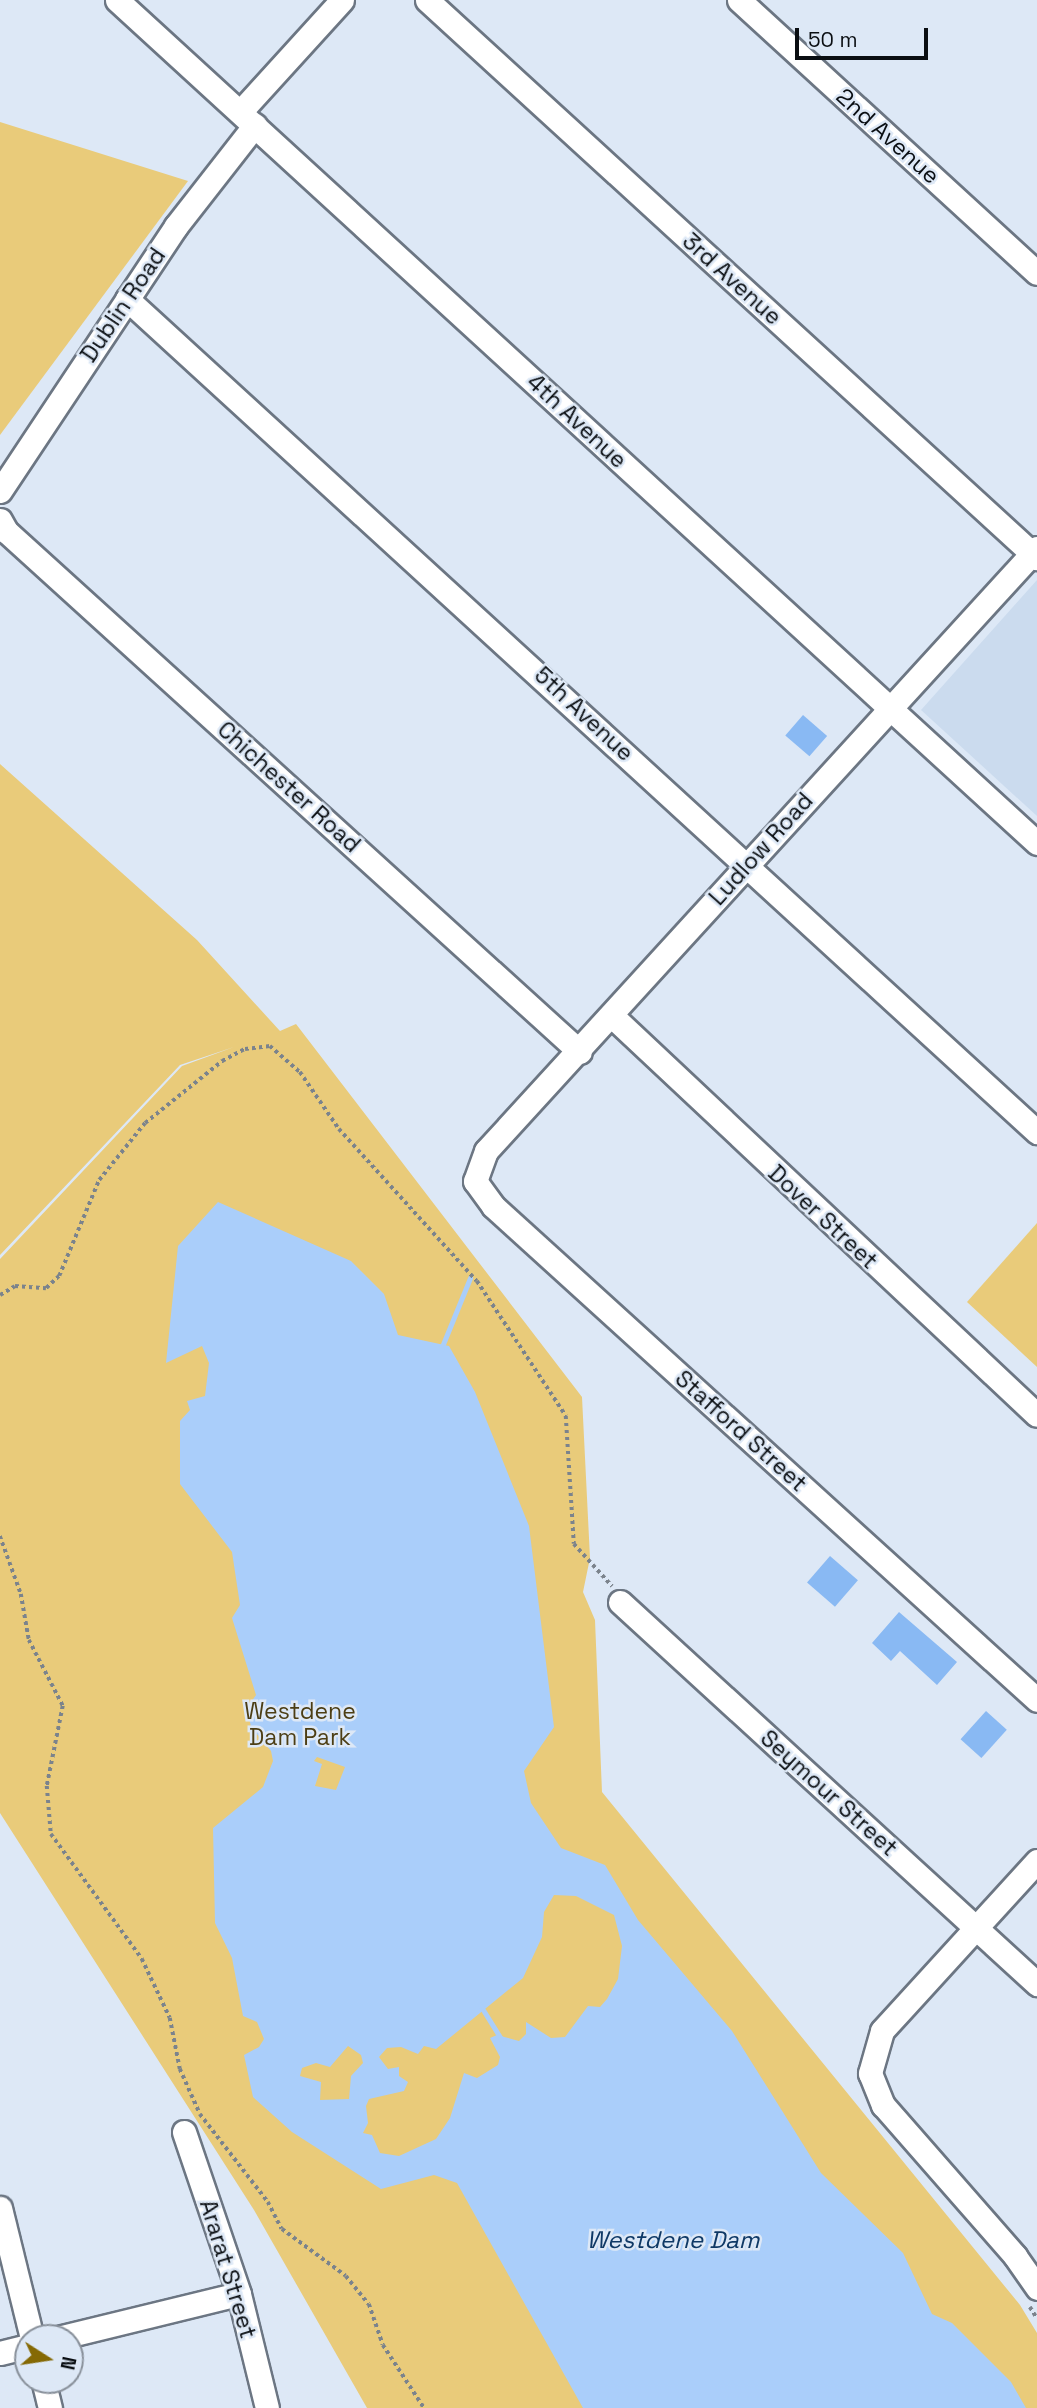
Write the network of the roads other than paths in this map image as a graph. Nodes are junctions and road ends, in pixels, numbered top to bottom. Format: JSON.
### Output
{"nodes":[{"id":1,"x":117,"y":0,"type":"edge"},
{"id":2,"x":342,"y":0,"type":"edge"},
{"id":3,"x":427,"y":0,"type":"edge"},
{"id":4,"x":739,"y":0,"type":"edge"},
{"id":5,"x":248,"y":118,"type":"junction"},
{"id":6,"x":1037,"y":273,"type":"edge"},
{"id":7,"x":127,"y":299,"type":"junction"},
{"id":8,"x":0,"y":491,"type":"edge"},
{"id":9,"x":0,"y":520,"type":"edge"},
{"id":10,"x":1035,"y":553,"type":"edge"},
{"id":11,"x":889,"y":708,"type":"junction"},
{"id":12,"x":1037,"y":843,"type":"edge"},
{"id":13,"x":748,"y":864,"type":"junction"},
{"id":14,"x":611,"y":1015,"type":"junction"},
{"id":15,"x":580,"y":1052,"type":"junction"},
{"id":16,"x":1037,"y":1132,"type":"edge"},
{"id":17,"x":486,"y":1151,"type":"joint"},
{"id":18,"x":1037,"y":1415,"type":"edge"},
{"id":19,"x":620,"y":1602,"type":"road end"},
{"id":20,"x":1037,"y":1700,"type":"edge"},
{"id":21,"x":1037,"y":1861,"type":"edge"},
{"id":22,"x":975,"y":1928,"type":"junction"},
{"id":23,"x":1037,"y":1984,"type":"edge"},
{"id":24,"x":184,"y":2132,"type":"dead end"},
{"id":25,"x":0,"y":2208,"type":"edge"},
{"id":26,"x":1015,"y":2256,"type":"junction"},
{"id":27,"x":1037,"y":2272,"type":"edge"},
{"id":28,"x":239,"y":2294,"type":"junction"},
{"id":29,"x":1031,"y":2295,"type":"edge"},
{"id":30,"x":29,"y":2324,"type":"edge"},
{"id":31,"x":84,"y":2332,"type":"edge"},
{"id":32,"x":267,"y":2408,"type":"edge"}],
"edges":[{"from":1,"to":5,"type":"street","name":"4th Avenue"},
{"from":2,"to":5,"type":"street","name":"Dublin Road"},
{"from":3,"to":10,"type":"street","name":"3rd Avenue"},
{"from":4,"to":6,"type":"street","name":"2nd Avenue"},
{"from":5,"to":7,"type":"street","name":"Dublin Road"},
{"from":5,"to":11,"type":"street","name":"4th Avenue"},
{"from":7,"to":8,"type":"street","name":"Dublin Road"},
{"from":7,"to":13,"type":"street","name":"5th Avenue"},
{"from":9,"to":15,"type":"street","name":"Chichester Road"},
{"from":10,"to":11,"type":"street","name":"Ludlow Road"},
{"from":11,"to":12,"type":"street","name":"4th Avenue"},
{"from":11,"to":13,"type":"street","name":"Ludlow Road"},
{"from":13,"to":14,"type":"street","name":"Ludlow Road"},
{"from":13,"to":16,"type":"street","name":"5th Avenue"},
{"from":14,"to":15,"type":"street","name":"Ludlow Road"},
{"from":14,"to":18,"type":"street","name":"Dover Street"},
{"from":15,"to":17,"type":"street","name":"Ludlow Road"},
{"from":17,"to":20,"type":"street","name":"Stafford Street"},
{"from":19,"to":22,"type":"street","name":"Seymour Street"},
{"from":21,"to":22,"type":"street"},
{"from":22,"to":23,"type":"street","name":"Seymour Street"},
{"from":22,"to":26,"type":"street"},
{"from":24,"to":28,"type":"street","name":"Ararat Street"},
{"from":25,"to":30,"type":"street"},
{"from":26,"to":27,"type":"street"},
{"from":26,"to":29,"type":"street"},
{"from":28,"to":31,"type":"street"},
{"from":28,"to":32,"type":"street","name":"Ararat Street"}]}
